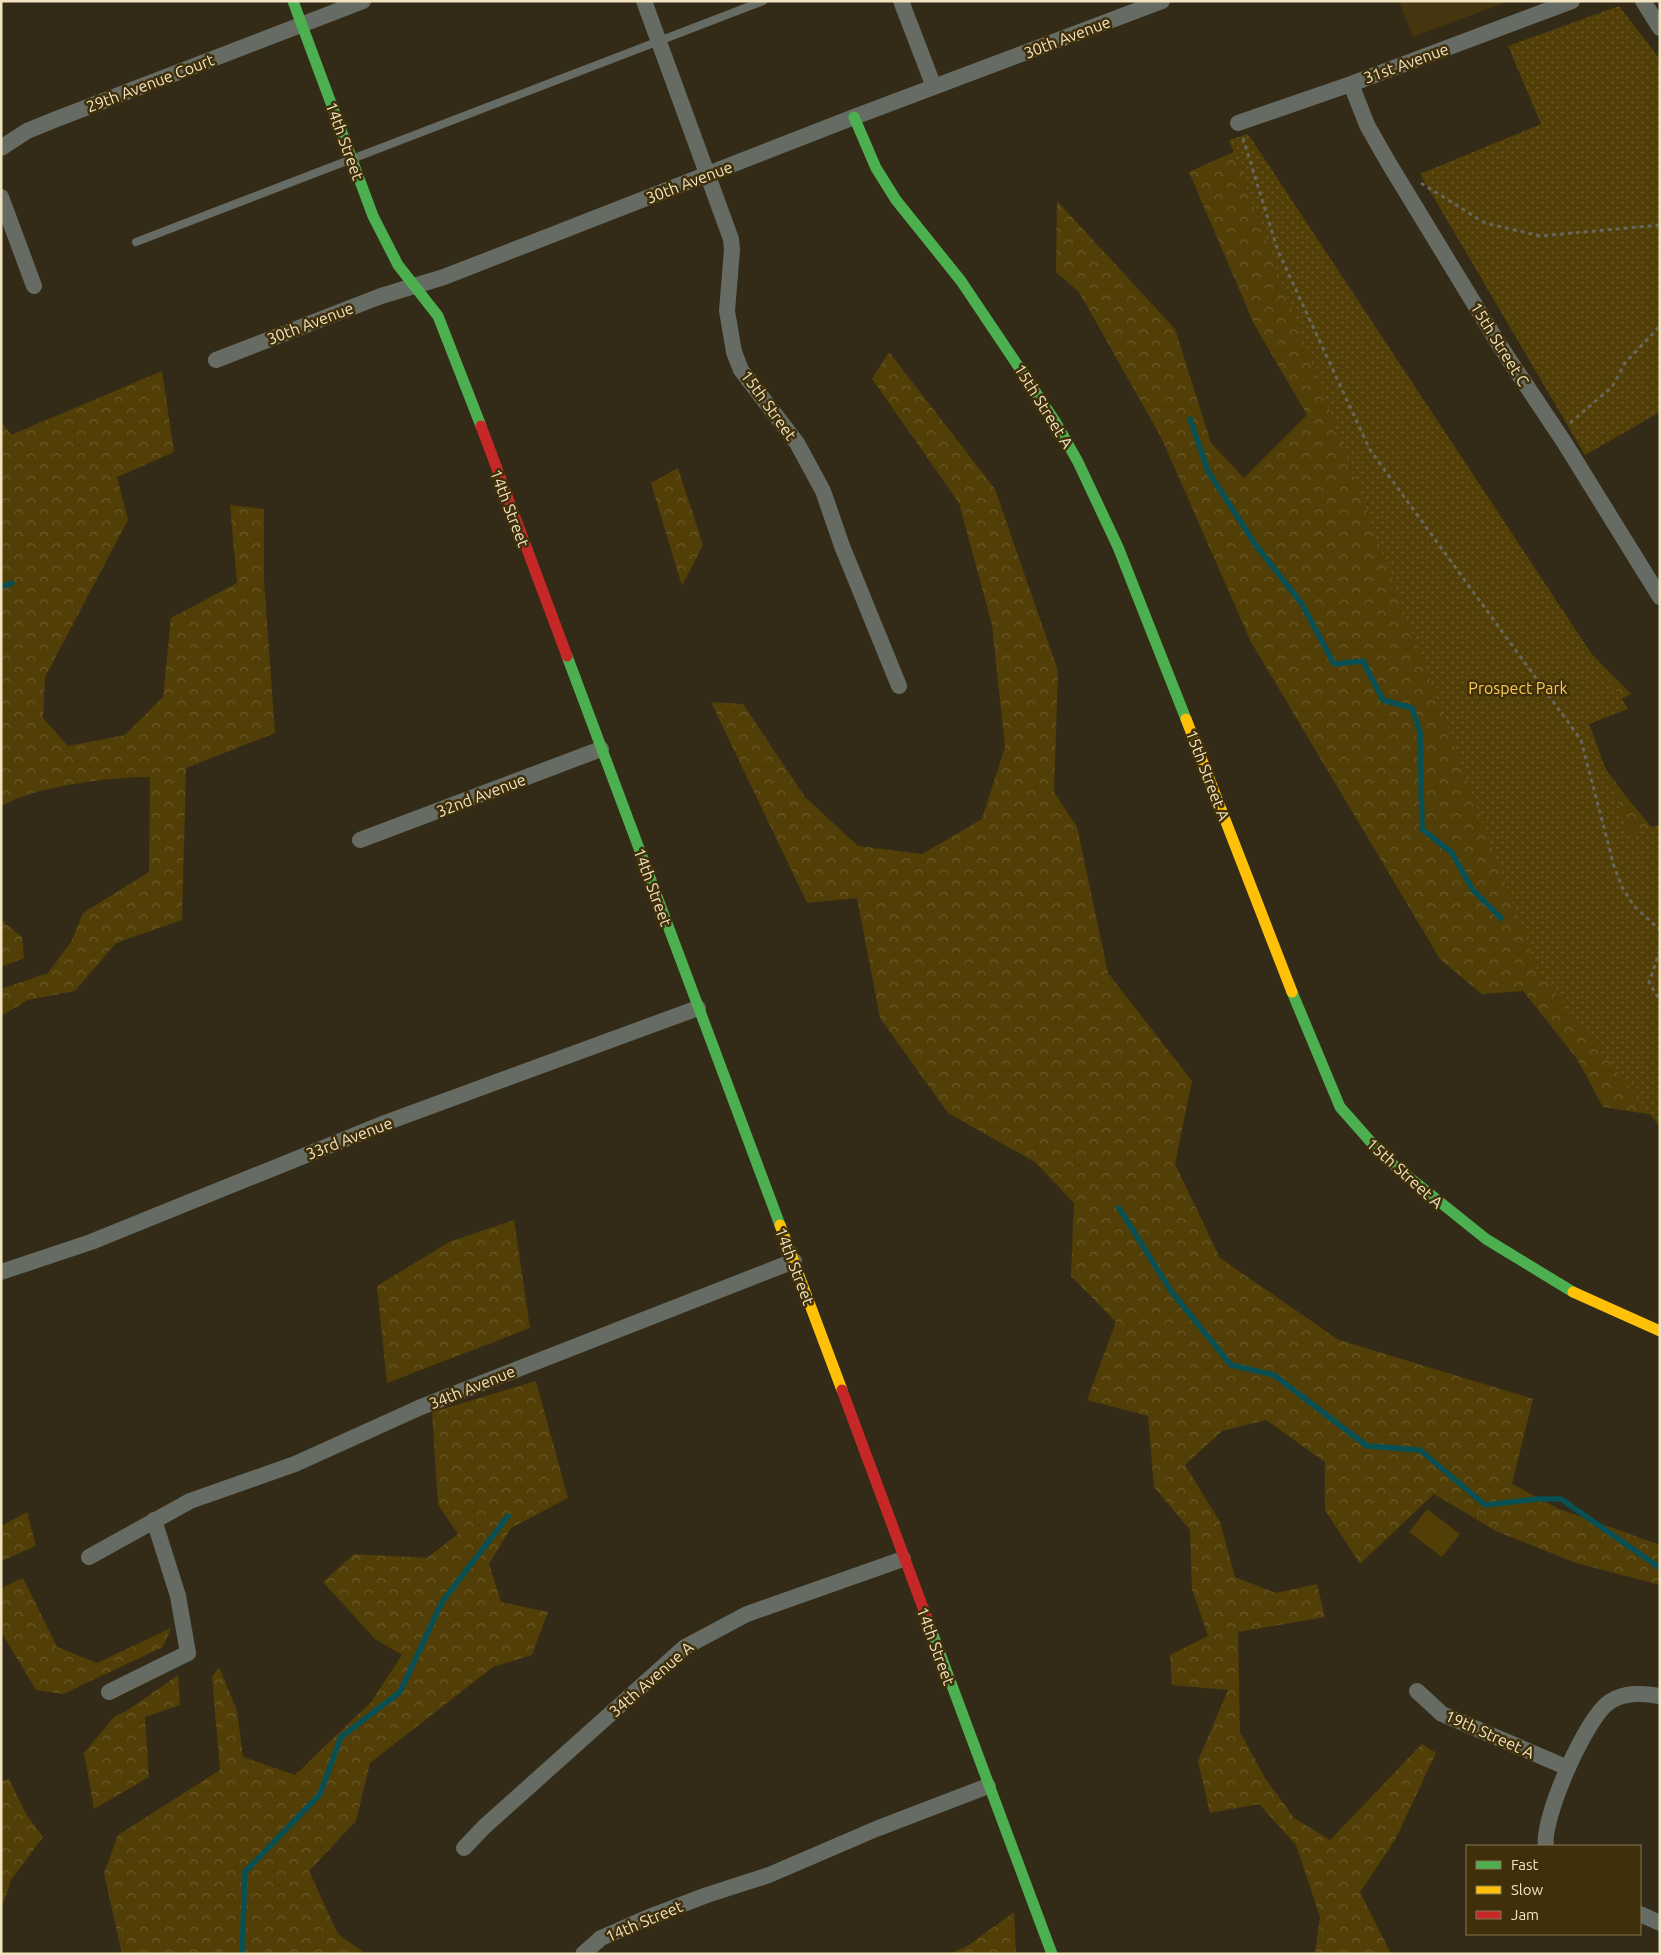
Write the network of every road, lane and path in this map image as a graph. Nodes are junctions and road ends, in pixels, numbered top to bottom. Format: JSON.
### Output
{"nodes":[{"id":1,"x":293,"y":1,"type":"edge"},
{"id":2,"x":363,"y":1,"type":"edge"},
{"id":3,"x":644,"y":1,"type":"edge"},
{"id":4,"x":763,"y":1,"type":"edge"},
{"id":5,"x":901,"y":1,"type":"edge"},
{"id":6,"x":1162,"y":1,"type":"edge"},
{"id":7,"x":1572,"y":1,"type":"edge"},
{"id":8,"x":1643,"y":1,"type":"edge"},
{"id":9,"x":302,"y":24,"type":"junction"},
{"id":10,"x":1660,"y":28,"type":"edge"},
{"id":11,"x":658,"y":42,"type":"junction"},
{"id":12,"x":1351,"y":84,"type":"junction"},
{"id":13,"x":934,"y":87,"type":"junction"},
{"id":14,"x":854,"y":117,"type":"junction"},
{"id":15,"x":1238,"y":123,"type":"joint"},
{"id":16,"x":1,"y":148,"type":"edge"},
{"id":17,"x":352,"y":159,"type":"junction"},
{"id":18,"x":707,"y":175,"type":"junction"},
{"id":19,"x":1420,"y":182,"type":"dead end"},
{"id":20,"x":1,"y":198,"type":"edge"},
{"id":21,"x":1660,"y":225,"type":"edge"},
{"id":22,"x":136,"y":242,"type":"dead end"},
{"id":23,"x":34,"y":286,"type":"dead end"},
{"id":24,"x":413,"y":287,"type":"junction"},
{"id":25,"x":1660,"y":326,"type":"edge"},
{"id":26,"x":216,"y":360,"type":"dead end"},
{"id":27,"x":1558,"y":433,"type":"junction"},
{"id":28,"x":1660,"y":597,"type":"edge"},
{"id":29,"x":899,"y":686,"type":"dead end"},
{"id":30,"x":602,"y":749,"type":"junction"},
{"id":31,"x":360,"y":840,"type":"dead end"},
{"id":32,"x":1660,"y":930,"type":"edge"},
{"id":33,"x":1660,"y":950,"type":"edge"},
{"id":34,"x":1660,"y":1000,"type":"edge"},
{"id":35,"x":698,"y":1008,"type":"junction"},
{"id":36,"x":794,"y":1261,"type":"junction"},
{"id":37,"x":1,"y":1272,"type":"edge"},
{"id":38,"x":1660,"y":1331,"type":"edge"},
{"id":39,"x":154,"y":1520,"type":"junction"},
{"id":40,"x":89,"y":1557,"type":"dead end"},
{"id":41,"x":903,"y":1559,"type":"junction"},
{"id":42,"x":1418,"y":1691,"type":"dead end"},
{"id":43,"x":109,"y":1692,"type":"dead end"},
{"id":44,"x":1660,"y":1696,"type":"edge"},
{"id":45,"x":1568,"y":1768,"type":"junction"},
{"id":46,"x":988,"y":1786,"type":"junction"},
{"id":47,"x":1546,"y":1845,"type":"edge"},
{"id":48,"x":464,"y":1848,"type":"dead end"},
{"id":49,"x":1641,"y":1914,"type":"edge"},
{"id":50,"x":1660,"y":1923,"type":"edge"},
{"id":51,"x":583,"y":1954,"type":"edge"},
{"id":52,"x":1052,"y":1954,"type":"edge"}],
"edges":[{"from":1,"to":9,"type":"street","name":"14th Street"},
{"from":2,"to":9,"type":"street","name":"29th Avenue Court"},
{"from":3,"to":11,"type":"street","name":"15th Street"},
{"from":4,"to":11,"type":"lane"},
{"from":5,"to":13,"type":"street"},
{"from":6,"to":13,"type":"street","name":"30th Avenue"},
{"from":7,"to":12,"type":"street","name":"31st Avenue"},
{"from":8,"to":10,"type":"street"},
{"from":9,"to":16,"type":"street","name":"29th Avenue Court"},
{"from":9,"to":17,"type":"street","name":"14th Street"},
{"from":11,"to":17,"type":"lane"},
{"from":11,"to":18,"type":"street","name":"15th Street"},
{"from":12,"to":15,"type":"street","name":"31st Avenue"},
{"from":12,"to":27,"type":"street","name":"15th Street C"},
{"from":13,"to":14,"type":"street","name":"30th Avenue"},
{"from":14,"to":18,"type":"street","name":"30th Avenue"},
{"from":14,"to":38,"type":"street","name":"15th Street A"},
{"from":15,"to":32,"type":"path"},
{"from":17,"to":22,"type":"lane"},
{"from":17,"to":24,"type":"street","name":"14th Street"},
{"from":18,"to":24,"type":"street","name":"30th Avenue"},
{"from":18,"to":29,"type":"street","name":"15th Street"},
{"from":19,"to":21,"type":"path"},
{"from":20,"to":23,"type":"street"},
{"from":24,"to":26,"type":"street","name":"30th Avenue"},
{"from":24,"to":30,"type":"street","name":"14th Street"},
{"from":25,"to":27,"type":"path"},
{"from":27,"to":28,"type":"street","name":"15th Street C"},
{"from":30,"to":31,"type":"street","name":"32nd Avenue"},
{"from":30,"to":35,"type":"street","name":"14th Street"},
{"from":33,"to":34,"type":"path"},
{"from":35,"to":36,"type":"street","name":"14th Street"},
{"from":35,"to":37,"type":"street","name":"33rd Avenue"},
{"from":36,"to":39,"type":"street","name":"34th Avenue"},
{"from":36,"to":41,"type":"street","name":"14th Street"},
{"from":39,"to":40,"type":"street","name":"34th Avenue"},
{"from":39,"to":43,"type":"street"},
{"from":41,"to":46,"type":"street","name":"14th Street"},
{"from":41,"to":48,"type":"street","name":"34th Avenue A"},
{"from":42,"to":45,"type":"street","name":"19th Street A"},
{"from":44,"to":45,"type":"street"},
{"from":45,"to":47,"type":"street"},
{"from":46,"to":51,"type":"street","name":"14th Street"},
{"from":46,"to":52,"type":"street","name":"14th Street"},
{"from":49,"to":50,"type":"street"}]}
